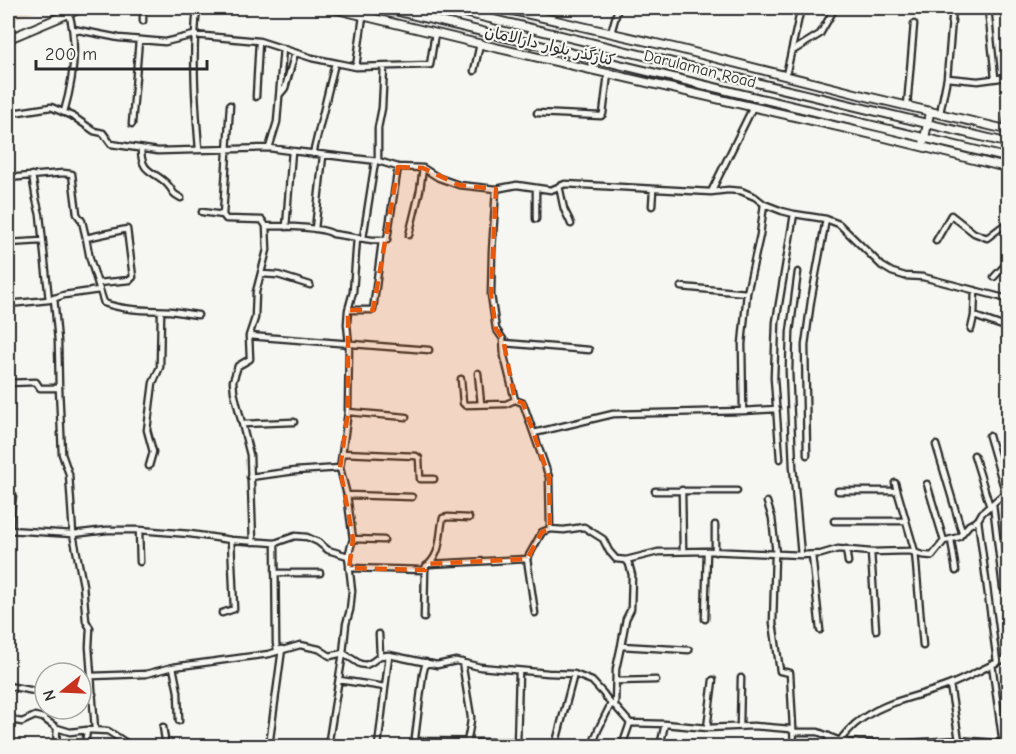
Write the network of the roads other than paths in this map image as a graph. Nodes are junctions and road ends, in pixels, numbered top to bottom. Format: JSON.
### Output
{"nodes":[{"id":1,"x":82,"y":8,"type":"edge"},
{"id":2,"x":143,"y":8,"type":"edge"},
{"id":3,"x":197,"y":8,"type":"edge"},
{"id":4,"x":331,"y":8,"type":"edge"},
{"id":5,"x":384,"y":8,"type":"edge"},
{"id":6,"x":447,"y":8,"type":"edge"},
{"id":7,"x":502,"y":8,"type":"edge"},
{"id":8,"x":618,"y":8,"type":"edge"},
{"id":9,"x":801,"y":8,"type":"edge"},
{"id":10,"x":835,"y":8,"type":"edge"},
{"id":11,"x":953,"y":8,"type":"edge"},
{"id":12,"x":988,"y":8,"type":"edge"},
{"id":13,"x":69,"y":13,"type":"junction"},
{"id":14,"x":363,"y":16,"type":"junction"},
{"id":15,"x":143,"y":21,"type":"dead end"},
{"id":16,"x":914,"y":24,"type":"dead end"},
{"id":17,"x":73,"y":29,"type":"junction"},
{"id":18,"x":435,"y":33,"type":"junction"},
{"id":19,"x":612,"y":33,"type":"junction"},
{"id":20,"x":194,"y":35,"type":"junction"},
{"id":21,"x":8,"y":39,"type":"edge"},
{"id":22,"x":139,"y":40,"type":"junction"},
{"id":23,"x":259,"y":41,"type":"junction"},
{"id":24,"x":480,"y":44,"type":"junction"},
{"id":25,"x":283,"y":48,"type":"junction"},
{"id":26,"x":295,"y":52,"type":"junction"},
{"id":27,"x":791,"y":52,"type":"junction"},
{"id":28,"x":334,"y":63,"type":"junction"},
{"id":29,"x":356,"y":67,"type":"junction"},
{"id":30,"x":384,"y":67,"type":"junction"},
{"id":31,"x":474,"y":71,"type":"dead end"},
{"id":32,"x":608,"y":74,"type":"junction"},
{"id":33,"x":786,"y":75,"type":"junction"},
{"id":34,"x":1008,"y":77,"type":"edge"},
{"id":35,"x":947,"y":78,"type":"junction"},
{"id":36,"x":995,"y":78,"type":"junction"},
{"id":37,"x":279,"y":94,"type":"junction"},
{"id":38,"x":256,"y":98,"type":"dead end"},
{"id":39,"x":230,"y":105,"type":"dead end"},
{"id":40,"x":907,"y":106,"type":"junction"},
{"id":41,"x":753,"y":107,"type":"junction"},
{"id":42,"x":8,"y":111,"type":"edge"},
{"id":43,"x":930,"y":111,"type":"junction"},
{"id":44,"x":64,"y":112,"type":"junction"},
{"id":45,"x":1008,"y":112,"type":"edge"},
{"id":46,"x":537,"y":113,"type":"dead end"},
{"id":47,"x":940,"y":113,"type":"junction"},
{"id":48,"x":928,"y":123,"type":"junction"},
{"id":49,"x":132,"y":124,"type":"dead end"},
{"id":50,"x":1007,"y":129,"type":"edge"},
{"id":51,"x":925,"y":137,"type":"junction"},
{"id":52,"x":1008,"y":142,"type":"edge"},
{"id":53,"x":922,"y":147,"type":"junction"},
{"id":54,"x":269,"y":148,"type":"junction"},
{"id":55,"x":141,"y":149,"type":"junction"},
{"id":56,"x":199,"y":149,"type":"junction"},
{"id":57,"x":227,"y":150,"type":"junction"},
{"id":58,"x":292,"y":151,"type":"junction"},
{"id":59,"x":313,"y":154,"type":"junction"},
{"id":60,"x":324,"y":156,"type":"junction"},
{"id":61,"x":1008,"y":158,"type":"edge"},
{"id":62,"x":376,"y":162,"type":"junction"},
{"id":63,"x":398,"y":167,"type":"junction"},
{"id":64,"x":423,"y":168,"type":"junction"},
{"id":65,"x":1008,"y":168,"type":"edge"},
{"id":66,"x":32,"y":175,"type":"junction"},
{"id":67,"x":8,"y":178,"type":"edge"},
{"id":68,"x":559,"y":186,"type":"junction"},
{"id":69,"x":536,"y":188,"type":"junction"},
{"id":70,"x":496,"y":189,"type":"junction"},
{"id":71,"x":653,"y":190,"type":"junction"},
{"id":72,"x":711,"y":192,"type":"junction"},
{"id":73,"x":181,"y":198,"type":"dead end"},
{"id":74,"x":764,"y":204,"type":"junction"},
{"id":75,"x":652,"y":206,"type":"dead end"},
{"id":76,"x":202,"y":212,"type":"dead end"},
{"id":77,"x":794,"y":214,"type":"junction"},
{"id":78,"x":223,"y":215,"type":"junction"},
{"id":79,"x":536,"y":219,"type":"dead end"},
{"id":80,"x":826,"y":219,"type":"junction"},
{"id":81,"x":1008,"y":222,"type":"edge"},
{"id":82,"x":571,"y":224,"type":"dead end"},
{"id":83,"x":266,"y":226,"type":"junction"},
{"id":84,"x":286,"y":227,"type":"junction"},
{"id":85,"x":315,"y":229,"type":"junction"},
{"id":86,"x":409,"y":235,"type":"dead end"},
{"id":87,"x":86,"y":238,"type":"junction"},
{"id":88,"x":360,"y":238,"type":"junction"},
{"id":89,"x":42,"y":241,"type":"junction"},
{"id":90,"x":382,"y":241,"type":"junction"},
{"id":91,"x":936,"y":241,"type":"dead end"},
{"id":92,"x":8,"y":243,"type":"edge"},
{"id":93,"x":1008,"y":262,"type":"edge"},
{"id":94,"x":798,"y":272,"type":"dead end"},
{"id":95,"x":261,"y":274,"type":"junction"},
{"id":96,"x":994,"y":277,"type":"dead end"},
{"id":97,"x":98,"y":283,"type":"junction"},
{"id":98,"x":310,"y":285,"type":"dead end"},
{"id":99,"x":681,"y":287,"type":"dead end"},
{"id":100,"x":99,"y":290,"type":"junction"},
{"id":101,"x":975,"y":290,"type":"junction"},
{"id":102,"x":747,"y":293,"type":"junction"},
{"id":103,"x":52,"y":299,"type":"junction"},
{"id":104,"x":1008,"y":299,"type":"edge"},
{"id":105,"x":8,"y":304,"type":"edge"},
{"id":106,"x":348,"y":310,"type":"junction"},
{"id":107,"x":161,"y":312,"type":"junction"},
{"id":108,"x":198,"y":315,"type":"dead end"},
{"id":109,"x":974,"y":316,"type":"junction"},
{"id":110,"x":1008,"y":328,"type":"edge"},
{"id":111,"x":971,"y":329,"type":"dead end"},
{"id":112,"x":249,"y":336,"type":"junction"},
{"id":113,"x":504,"y":343,"type":"junction"},
{"id":114,"x":349,"y":344,"type":"junction"},
{"id":115,"x":429,"y":350,"type":"dead end"},
{"id":116,"x":589,"y":350,"type":"dead end"},
{"id":117,"x":478,"y":374,"type":"dead end"},
{"id":118,"x":461,"y":379,"type":"dead end"},
{"id":119,"x":8,"y":383,"type":"edge"},
{"id":120,"x":58,"y":388,"type":"junction"},
{"id":121,"x":515,"y":400,"type":"junction"},
{"id":122,"x":480,"y":404,"type":"junction"},
{"id":123,"x":777,"y":409,"type":"junction"},
{"id":124,"x":743,"y":411,"type":"junction"},
{"id":125,"x":348,"y":412,"type":"junction"},
{"id":126,"x":406,"y":417,"type":"dead end"},
{"id":127,"x":294,"y":422,"type":"dead end"},
{"id":128,"x":243,"y":424,"type":"junction"},
{"id":129,"x":534,"y":433,"type":"junction"},
{"id":130,"x":989,"y":436,"type":"dead end"},
{"id":131,"x":936,"y":445,"type":"dead end"},
{"id":132,"x":342,"y":453,"type":"junction"},
{"id":133,"x":807,"y":455,"type":"dead end"},
{"id":134,"x":974,"y":455,"type":"dead end"},
{"id":135,"x":780,"y":459,"type":"dead end"},
{"id":136,"x":149,"y":466,"type":"dead end"},
{"id":137,"x":340,"y":468,"type":"junction"},
{"id":138,"x":250,"y":477,"type":"junction"},
{"id":139,"x":434,"y":479,"type":"dead end"},
{"id":140,"x":895,"y":483,"type":"dead end"},
{"id":141,"x":927,"y":484,"type":"dead end"},
{"id":142,"x":682,"y":490,"type":"junction"},
{"id":143,"x":1007,"y":490,"type":"edge"},
{"id":144,"x":655,"y":491,"type":"dead end"},
{"id":145,"x":736,"y":491,"type":"dead end"},
{"id":146,"x":838,"y":491,"type":"dead end"},
{"id":147,"x":897,"y":491,"type":"junction"},
{"id":148,"x":13,"y":495,"type":"dead end"},
{"id":149,"x":347,"y":495,"type":"junction"},
{"id":150,"x":412,"y":497,"type":"dead end"},
{"id":151,"x":767,"y":502,"type":"dead end"},
{"id":152,"x":992,"y":506,"type":"junction"},
{"id":153,"x":469,"y":518,"type":"dead end"},
{"id":154,"x":978,"y":520,"type":"junction"},
{"id":155,"x":834,"y":521,"type":"dead end"},
{"id":156,"x":906,"y":521,"type":"junction"},
{"id":157,"x":715,"y":525,"type":"dead end"},
{"id":158,"x":550,"y":529,"type":"junction"},
{"id":159,"x":139,"y":530,"type":"junction"},
{"id":160,"x":8,"y":531,"type":"edge"},
{"id":161,"x":962,"y":532,"type":"junction"},
{"id":162,"x":73,"y":534,"type":"junction"},
{"id":163,"x":231,"y":540,"type":"junction"},
{"id":164,"x":353,"y":540,"type":"junction"},
{"id":165,"x":384,"y":540,"type":"dead end"},
{"id":166,"x":951,"y":540,"type":"junction"},
{"id":167,"x":944,"y":541,"type":"junction"},
{"id":168,"x":253,"y":542,"type":"junction"},
{"id":169,"x":275,"y":543,"type":"junction"},
{"id":170,"x":846,"y":549,"type":"junction"},
{"id":171,"x":683,"y":551,"type":"junction"},
{"id":172,"x":707,"y":551,"type":"junction"},
{"id":173,"x":715,"y":552,"type":"junction"},
{"id":174,"x":871,"y":552,"type":"junction"},
{"id":175,"x":915,"y":552,"type":"junction"},
{"id":176,"x":775,"y":554,"type":"junction"},
{"id":177,"x":801,"y":555,"type":"junction"},
{"id":178,"x":812,"y":555,"type":"junction"},
{"id":179,"x":348,"y":556,"type":"junction"},
{"id":180,"x":528,"y":559,"type":"junction"},
{"id":181,"x":626,"y":560,"type":"junction"},
{"id":182,"x":140,"y":562,"type":"dead end"},
{"id":183,"x":848,"y":562,"type":"dead end"},
{"id":184,"x":429,"y":564,"type":"junction"},
{"id":185,"x":349,"y":568,"type":"junction"},
{"id":186,"x":425,"y":570,"type":"junction"},
{"id":187,"x":956,"y":571,"type":"dead end"},
{"id":188,"x":275,"y":573,"type":"junction"},
{"id":189,"x":320,"y":573,"type":"dead end"},
{"id":190,"x":1003,"y":588,"type":"dead end"},
{"id":191,"x":535,"y":613,"type":"dead end"},
{"id":192,"x":222,"y":614,"type":"dead end"},
{"id":193,"x":424,"y":618,"type":"dead end"},
{"id":194,"x":705,"y":619,"type":"dead end"},
{"id":195,"x":820,"y":630,"type":"dead end"},
{"id":196,"x":876,"y":630,"type":"dead end"},
{"id":197,"x":379,"y":634,"type":"dead end"},
{"id":198,"x":621,"y":646,"type":"junction"},
{"id":199,"x":923,"y":646,"type":"dead end"},
{"id":200,"x":282,"y":649,"type":"junction"},
{"id":201,"x":688,"y":650,"type":"dead end"},
{"id":202,"x":343,"y":653,"type":"junction"},
{"id":203,"x":389,"y":655,"type":"junction"},
{"id":204,"x":380,"y":656,"type":"junction"},
{"id":205,"x":1008,"y":658,"type":"edge"},
{"id":206,"x":90,"y":661,"type":"edge"},
{"id":207,"x":426,"y":662,"type":"junction"},
{"id":208,"x":462,"y":662,"type":"junction"},
{"id":209,"x":994,"y":663,"type":"junction"},
{"id":210,"x":173,"y":667,"type":"junction"},
{"id":211,"x":519,"y":670,"type":"junction"},
{"id":212,"x":574,"y":674,"type":"junction"},
{"id":213,"x":93,"y":676,"type":"edge"},
{"id":214,"x":741,"y":678,"type":"dead end"},
{"id":215,"x":339,"y":680,"type":"junction"},
{"id":216,"x":656,"y":680,"type":"dead end"},
{"id":217,"x":713,"y":680,"type":"dead end"},
{"id":218,"x":616,"y":681,"type":"junction"},
{"id":219,"x":950,"y":685,"type":"junction"},
{"id":220,"x":8,"y":686,"type":"edge"},
{"id":221,"x":385,"y":687,"type":"junction"},
{"id":222,"x":33,"y":691,"type":"edge"},
{"id":223,"x":93,"y":694,"type":"edge"},
{"id":224,"x":613,"y":705,"type":"junction"},
{"id":225,"x":8,"y":715,"type":"edge"},
{"id":226,"x":178,"y":722,"type":"dead end"},
{"id":227,"x":630,"y":723,"type":"junction"},
{"id":228,"x":665,"y":724,"type":"junction"},
{"id":229,"x":163,"y":727,"type":"dead end"},
{"id":230,"x":740,"y":727,"type":"junction"},
{"id":231,"x":57,"y":728,"type":"junction"},
{"id":232,"x":707,"y":728,"type":"junction"},
{"id":233,"x":87,"y":730,"type":"junction"},
{"id":234,"x":95,"y":730,"type":"junction"},
{"id":235,"x":794,"y":732,"type":"junction"},
{"id":236,"x":829,"y":736,"type":"junction"},
{"id":237,"x":959,"y":740,"type":"junction"},
{"id":238,"x":840,"y":741,"type":"junction"},
{"id":239,"x":128,"y":744,"type":"dead end"},
{"id":240,"x":414,"y":744,"type":"edge"},
{"id":241,"x":467,"y":744,"type":"edge"},
{"id":242,"x":517,"y":744,"type":"edge"},
{"id":243,"x":933,"y":744,"type":"edge"},
{"id":244,"x":1006,"y":744,"type":"edge"},
{"id":245,"x":889,"y":745,"type":"edge"},
{"id":246,"x":555,"y":746,"type":"edge"},
{"id":247,"x":56,"y":747,"type":"edge"},
{"id":248,"x":85,"y":747,"type":"edge"},
{"id":249,"x":166,"y":747,"type":"edge"},
{"id":250,"x":269,"y":747,"type":"edge"},
{"id":251,"x":328,"y":747,"type":"edge"},
{"id":252,"x":378,"y":747,"type":"edge"},
{"id":253,"x":592,"y":747,"type":"edge"},
{"id":254,"x":622,"y":747,"type":"edge"},
{"id":255,"x":660,"y":747,"type":"edge"},
{"id":256,"x":794,"y":747,"type":"edge"},
{"id":257,"x":828,"y":747,"type":"edge"}],
"edges":[{"from":1,"to":13,"type":"street"},
{"from":2,"to":15,"type":"street"},
{"from":3,"to":20,"type":"street"},
{"from":4,"to":14,"type":"street","name":"کنارگذر بلوار دارالامان"},
{"from":5,"to":51,"type":"street","name":"Darulaman Road"},
{"from":6,"to":48,"type":"street","name":"Darulaman Road"},
{"from":7,"to":19,"type":"street","name":"کنارگذر بلوار دارالامان"},
{"from":8,"to":19,"type":"street"},
{"from":9,"to":27,"type":"street"},
{"from":10,"to":27,"type":"street"},
{"from":11,"to":35,"type":"street"},
{"from":12,"to":36,"type":"street"},
{"from":13,"to":17,"type":"street"},
{"from":13,"to":21,"type":"street"},
{"from":14,"to":18,"type":"street","name":"کنارگذر بلوار دارالامان"},
{"from":14,"to":29,"type":"street"},
{"from":16,"to":40,"type":"street"},
{"from":17,"to":22,"type":"street"},
{"from":17,"to":44,"type":"street"},
{"from":18,"to":24,"type":"street","name":"کنارگذر بلوار دارالامان"},
{"from":18,"to":30,"type":"street"},
{"from":19,"to":33,"type":"street","name":"کنارگذر بلوار دارالامان"},
{"from":20,"to":22,"type":"street"},
{"from":20,"to":23,"type":"street"},
{"from":20,"to":56,"type":"street"},
{"from":22,"to":49,"type":"street"},
{"from":23,"to":25,"type":"street"},
{"from":23,"to":38,"type":"street"},
{"from":24,"to":31,"type":"street"},
{"from":24,"to":32,"type":"street","name":"کنارگذر بلوار دارالامان"},
{"from":25,"to":26,"type":"street"},
{"from":25,"to":37,"type":"street"},
{"from":26,"to":28,"type":"street"},
{"from":26,"to":37,"type":"street"},
{"from":27,"to":33,"type":"street"},
{"from":28,"to":29,"type":"street"},
{"from":28,"to":59,"type":"street"},
{"from":29,"to":30,"type":"street"},
{"from":30,"to":62,"type":"street"},
{"from":32,"to":41,"type":"street","name":"کنارگذر بلوار دارالامان"},
{"from":32,"to":46,"type":"street"},
{"from":33,"to":40,"type":"street","name":"کنارگذر بلوار دارالامان"},
{"from":34,"to":36,"type":"street"},
{"from":35,"to":36,"type":"street"},
{"from":35,"to":47,"type":"street"},
{"from":37,"to":54,"type":"street"},
{"from":39,"to":57,"type":"street"},
{"from":40,"to":43,"type":"street","name":"کنارگذر بلوار دارالامان"},
{"from":41,"to":53,"type":"street","name":"کنارگذر بلوار دارالامان"},
{"from":41,"to":72,"type":"street"},
{"from":42,"to":44,"type":"street"},
{"from":43,"to":47,"type":"street","name":"کنارگذر بلوار دارالامان"},
{"from":43,"to":48,"type":"street"},
{"from":44,"to":55,"type":"street"},
{"from":45,"to":50,"type":"street"},
{"from":47,"to":50,"type":"street","name":"کنارگذر بلوار دارالامان"},
{"from":48,"to":51,"type":"street"},
{"from":48,"to":52,"type":"street","name":"Darulaman Road"},
{"from":51,"to":53,"type":"street"},
{"from":51,"to":61,"type":"street","name":"Darulaman Road"},
{"from":53,"to":65,"type":"street","name":"کنارگذر بلوار دارالامان"},
{"from":54,"to":57,"type":"street"},
{"from":54,"to":58,"type":"street"},
{"from":55,"to":56,"type":"street"},
{"from":55,"to":73,"type":"street"},
{"from":56,"to":57,"type":"street"},
{"from":57,"to":78,"type":"street"},
{"from":58,"to":59,"type":"street"},
{"from":58,"to":84,"type":"street"},
{"from":59,"to":60,"type":"street"},
{"from":60,"to":62,"type":"street"},
{"from":60,"to":85,"type":"street"},
{"from":62,"to":63,"type":"street"},
{"from":62,"to":88,"type":"street"},
{"from":63,"to":64,"type":"street"},
{"from":63,"to":90,"type":"street"},
{"from":64,"to":70,"type":"street"},
{"from":64,"to":86,"type":"street"},
{"from":66,"to":67,"type":"street"},
{"from":66,"to":87,"type":"street"},
{"from":66,"to":89,"type":"street"},
{"from":68,"to":69,"type":"street"},
{"from":68,"to":71,"type":"street"},
{"from":68,"to":82,"type":"street"},
{"from":69,"to":70,"type":"street"},
{"from":69,"to":79,"type":"street"},
{"from":70,"to":113,"type":"street"},
{"from":71,"to":72,"type":"street"},
{"from":71,"to":75,"type":"street"},
{"from":72,"to":74,"type":"street"},
{"from":74,"to":77,"type":"street"},
{"from":74,"to":102,"type":"street"},
{"from":76,"to":78,"type":"street"},
{"from":77,"to":80,"type":"street"},
{"from":77,"to":123,"type":"street"},
{"from":78,"to":83,"type":"street"},
{"from":80,"to":101,"type":"street"},
{"from":80,"to":133,"type":"street"},
{"from":81,"to":91,"type":"street"},
{"from":83,"to":84,"type":"street"},
{"from":83,"to":95,"type":"street"},
{"from":84,"to":85,"type":"street"},
{"from":85,"to":88,"type":"street"},
{"from":87,"to":97,"type":"street"},
{"from":87,"to":97,"type":"street"},
{"from":88,"to":90,"type":"street"},
{"from":88,"to":106,"type":"street"},
{"from":89,"to":92,"type":"street"},
{"from":89,"to":103,"type":"street"},
{"from":90,"to":106,"type":"street"},
{"from":93,"to":96,"type":"street"},
{"from":94,"to":177,"type":"street"},
{"from":95,"to":98,"type":"street"},
{"from":95,"to":112,"type":"street"},
{"from":97,"to":100,"type":"street"},
{"from":99,"to":102,"type":"street"},
{"from":100,"to":103,"type":"street"},
{"from":100,"to":107,"type":"street"},
{"from":101,"to":104,"type":"street"},
{"from":101,"to":109,"type":"street"},
{"from":102,"to":124,"type":"street"},
{"from":103,"to":105,"type":"street"},
{"from":103,"to":120,"type":"street"},
{"from":106,"to":114,"type":"street"},
{"from":107,"to":108,"type":"street"},
{"from":107,"to":136,"type":"street"},
{"from":109,"to":110,"type":"street"},
{"from":109,"to":111,"type":"street"},
{"from":112,"to":114,"type":"street"},
{"from":112,"to":128,"type":"street"},
{"from":113,"to":116,"type":"street"},
{"from":113,"to":121,"type":"street"},
{"from":114,"to":115,"type":"street"},
{"from":114,"to":125,"type":"street"},
{"from":117,"to":122,"type":"street"},
{"from":118,"to":122,"type":"street"},
{"from":119,"to":120,"type":"street"},
{"from":120,"to":162,"type":"street"},
{"from":121,"to":122,"type":"street"},
{"from":121,"to":129,"type":"street"},
{"from":123,"to":124,"type":"street"},
{"from":123,"to":135,"type":"street"},
{"from":124,"to":129,"type":"street"},
{"from":125,"to":126,"type":"street"},
{"from":125,"to":132,"type":"street"},
{"from":127,"to":128,"type":"street"},
{"from":128,"to":138,"type":"street"},
{"from":129,"to":158,"type":"street"},
{"from":130,"to":143,"type":"street"},
{"from":131,"to":161,"type":"street"},
{"from":132,"to":137,"type":"street"},
{"from":132,"to":139,"type":"street"},
{"from":134,"to":152,"type":"street"},
{"from":137,"to":138,"type":"street"},
{"from":137,"to":149,"type":"street"},
{"from":138,"to":168,"type":"street"},
{"from":140,"to":147,"type":"street"},
{"from":141,"to":167,"type":"street"},
{"from":142,"to":144,"type":"street"},
{"from":142,"to":145,"type":"street"},
{"from":142,"to":171,"type":"street"},
{"from":143,"to":152,"type":"street"},
{"from":146,"to":147,"type":"street"},
{"from":147,"to":156,"type":"street"},
{"from":148,"to":160,"type":"street"},
{"from":149,"to":150,"type":"street"},
{"from":149,"to":164,"type":"street"},
{"from":151,"to":176,"type":"street"},
{"from":152,"to":154,"type":"street"},
{"from":152,"to":190,"type":"street"},
{"from":153,"to":184,"type":"street"},
{"from":154,"to":161,"type":"street"},
{"from":154,"to":209,"type":"street"},
{"from":155,"to":156,"type":"street"},
{"from":156,"to":175,"type":"street"},
{"from":157,"to":173,"type":"street"},
{"from":158,"to":180,"type":"street"},
{"from":158,"to":181,"type":"street"},
{"from":159,"to":162,"type":"street"},
{"from":159,"to":163,"type":"street"},
{"from":159,"to":182,"type":"street"},
{"from":160,"to":162,"type":"street"},
{"from":161,"to":166,"type":"street"},
{"from":162,"to":206,"type":"street"},
{"from":163,"to":168,"type":"street"},
{"from":163,"to":192,"type":"street"},
{"from":164,"to":165,"type":"street"},
{"from":164,"to":179,"type":"street"},
{"from":166,"to":167,"type":"street"},
{"from":166,"to":187,"type":"street"},
{"from":167,"to":175,"type":"street"},
{"from":168,"to":169,"type":"street"},
{"from":169,"to":179,"type":"street"},
{"from":169,"to":188,"type":"street"},
{"from":170,"to":174,"type":"street"},
{"from":170,"to":178,"type":"street"},
{"from":170,"to":183,"type":"street"},
{"from":171,"to":172,"type":"street"},
{"from":171,"to":181,"type":"street"},
{"from":172,"to":173,"type":"street"},
{"from":172,"to":194,"type":"street"},
{"from":173,"to":176,"type":"street"},
{"from":174,"to":175,"type":"street"},
{"from":174,"to":196,"type":"street"},
{"from":175,"to":199,"type":"street"},
{"from":176,"to":177,"type":"street"},
{"from":176,"to":235,"type":"street"},
{"from":177,"to":178,"type":"street"},
{"from":178,"to":195,"type":"street"},
{"from":179,"to":185,"type":"street"},
{"from":180,"to":184,"type":"street"},
{"from":180,"to":191,"type":"street"},
{"from":181,"to":198,"type":"street"},
{"from":184,"to":186,"type":"street"},
{"from":185,"to":186,"type":"street"},
{"from":185,"to":202,"type":"street"},
{"from":186,"to":193,"type":"street"},
{"from":188,"to":189,"type":"street"},
{"from":188,"to":200,"type":"street"},
{"from":197,"to":204,"type":"street"},
{"from":198,"to":201,"type":"street"},
{"from":198,"to":218,"type":"street"},
{"from":200,"to":202,"type":"street"},
{"from":200,"to":210,"type":"street"},
{"from":200,"to":250,"type":"street"},
{"from":202,"to":204,"type":"street"},
{"from":202,"to":215,"type":"street"},
{"from":203,"to":204,"type":"street"},
{"from":203,"to":207,"type":"street"},
{"from":203,"to":221,"type":"street"},
{"from":205,"to":209,"type":"street"},
{"from":207,"to":208,"type":"street"},
{"from":207,"to":240,"type":"street"},
{"from":208,"to":211,"type":"street"},
{"from":208,"to":241,"type":"street"},
{"from":209,"to":219,"type":"street"},
{"from":209,"to":244,"type":"street"},
{"from":210,"to":213,"type":"street"},
{"from":210,"to":226,"type":"street"},
{"from":211,"to":212,"type":"street"},
{"from":211,"to":242,"type":"street"},
{"from":212,"to":224,"type":"street"},
{"from":212,"to":246,"type":"street"},
{"from":214,"to":230,"type":"street"},
{"from":215,"to":221,"type":"street"},
{"from":215,"to":251,"type":"street"},
{"from":216,"to":218,"type":"street"},
{"from":217,"to":232,"type":"street"},
{"from":218,"to":224,"type":"street"},
{"from":219,"to":237,"type":"street"},
{"from":219,"to":238,"type":"street"},
{"from":220,"to":222,"type":"street"},
{"from":221,"to":252,"type":"street"},
{"from":223,"to":234,"type":"street"},
{"from":224,"to":227,"type":"street"},
{"from":224,"to":253,"type":"street"},
{"from":225,"to":231,"type":"street"},
{"from":227,"to":228,"type":"street"},
{"from":227,"to":254,"type":"street"},
{"from":228,"to":232,"type":"street"},
{"from":228,"to":255,"type":"street"},
{"from":229,"to":249,"type":"street"},
{"from":230,"to":232,"type":"street"},
{"from":230,"to":235,"type":"street"},
{"from":231,"to":233,"type":"street"},
{"from":231,"to":247,"type":"street"},
{"from":233,"to":234,"type":"street"},
{"from":233,"to":248,"type":"street"},
{"from":234,"to":239,"type":"street"},
{"from":235,"to":236,"type":"street"},
{"from":235,"to":256,"type":"street"},
{"from":236,"to":238,"type":"street"},
{"from":236,"to":257,"type":"street"},
{"from":237,"to":243,"type":"street"},
{"from":237,"to":244,"type":"street"},
{"from":238,"to":245,"type":"street"},
{"from":240,"to":241,"type":"street"},
{"from":241,"to":242,"type":"street"},
{"from":243,"to":245,"type":"street"}]}
